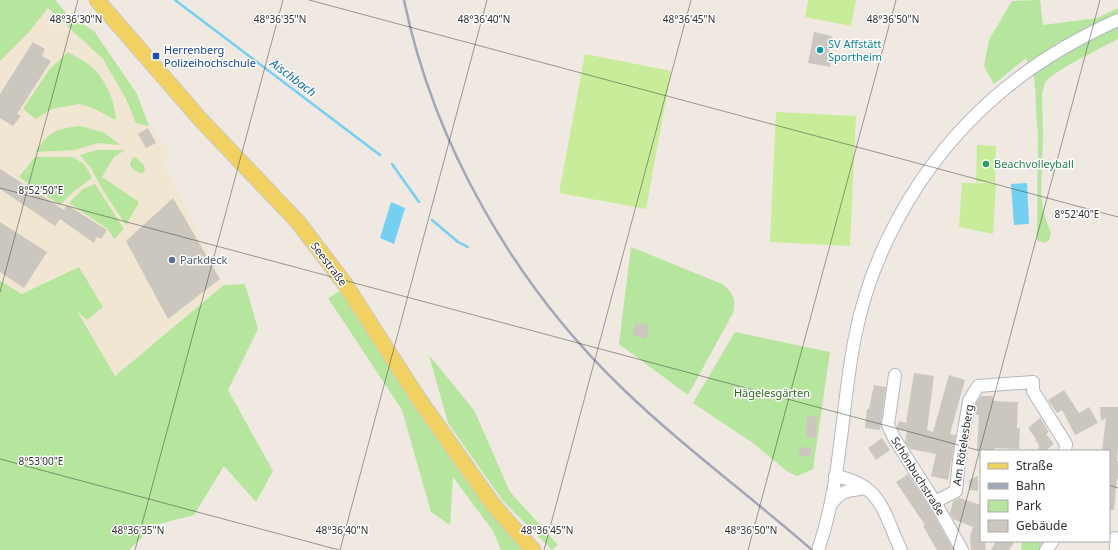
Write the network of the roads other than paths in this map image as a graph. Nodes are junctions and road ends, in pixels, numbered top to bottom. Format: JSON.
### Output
{"nodes":[{"id":1,"x":97,"y":0,"type":"edge"},
{"id":2,"x":1118,"y":20,"type":"edge"},
{"id":3,"x":895,"y":375,"type":"dead end"},
{"id":4,"x":1065,"y":450,"type":"edge"},
{"id":5,"x":835,"y":476,"type":"junction"},
{"id":6,"x":866,"y":488,"type":"junction"},
{"id":7,"x":935,"y":502,"type":"junction"},
{"id":8,"x":831,"y":505,"type":"junction"},
{"id":9,"x":1052,"y":542,"type":"edge"},
{"id":10,"x":533,"y":550,"type":"edge"},
{"id":11,"x":818,"y":550,"type":"edge"},
{"id":12,"x":901,"y":550,"type":"edge"},
{"id":13,"x":962,"y":550,"type":"edge"},
{"id":14,"x":1046,"y":550,"type":"edge"}],
"edges":[{"from":1,"to":10,"type":"main road","name":"Seestraße"},
{"from":2,"to":5,"type":"street"},
{"from":3,"to":7,"type":"street","name":"Schönbuchstraße"},
{"from":4,"to":7,"type":"street","name":"Am Rötelesberg"},
{"from":5,"to":6,"type":"street"},
{"from":5,"to":8,"type":"street"},
{"from":6,"to":8,"type":"street"},
{"from":6,"to":12,"type":"street"},
{"from":7,"to":13,"type":"street","name":"Schönbuchstraße"},
{"from":8,"to":11,"type":"street"},
{"from":9,"to":14,"type":"street"}]}
